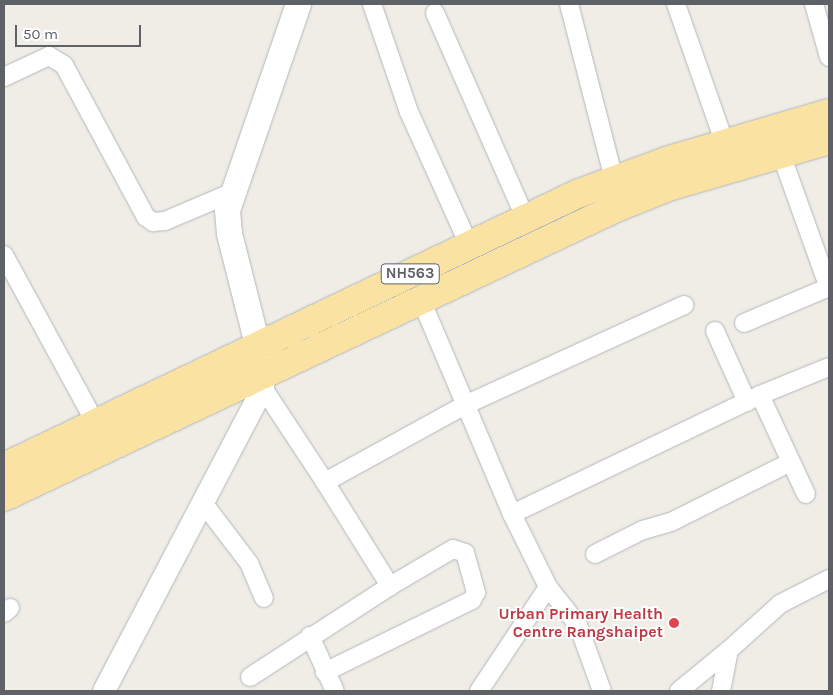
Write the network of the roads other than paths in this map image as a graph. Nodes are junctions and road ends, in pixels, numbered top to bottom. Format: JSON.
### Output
{"nodes":[{"id":1,"x":298,"y":4,"type":"edge"},
{"id":2,"x":372,"y":4,"type":"edge"},
{"id":3,"x":569,"y":4,"type":"edge"},
{"id":4,"x":676,"y":4,"type":"edge"},
{"id":5,"x":814,"y":4,"type":"edge"},
{"id":6,"x":435,"y":14,"type":"dead end"},
{"id":7,"x":829,"y":57,"type":"edge"},
{"id":8,"x":4,"y":77,"type":"edge"},
{"id":9,"x":829,"y":113,"type":"edge"},
{"id":10,"x":829,"y":140,"type":"edge"},
{"id":11,"x":725,"y":144,"type":"junction"},
{"id":12,"x":780,"y":154,"type":"junction"},
{"id":13,"x":614,"y":179,"type":"junction"},
{"id":14,"x":231,"y":193,"type":"junction"},
{"id":15,"x":525,"y":217,"type":"junction"},
{"id":16,"x":469,"y":245,"type":"junction"},
{"id":17,"x":4,"y":256,"type":"edge"},
{"id":18,"x":828,"y":288,"type":"edge"},
{"id":19,"x":422,"y":302,"type":"junction"},
{"id":20,"x":684,"y":306,"type":"dead end"},
{"id":21,"x":744,"y":323,"type":"dead end"},
{"id":22,"x":715,"y":330,"type":"dead end"},
{"id":23,"x":258,"y":348,"type":"junction"},
{"id":24,"x":829,"y":367,"type":"edge"},
{"id":25,"x":262,"y":383,"type":"junction"},
{"id":26,"x":754,"y":398,"type":"junction"},
{"id":27,"x":465,"y":405,"type":"junction"},
{"id":28,"x":95,"y":422,"type":"junction"},
{"id":29,"x":791,"y":462,"type":"junction"},
{"id":30,"x":4,"y":467,"type":"edge"},
{"id":31,"x":325,"y":482,"type":"junction"},
{"id":32,"x":806,"y":494,"type":"dead end"},
{"id":33,"x":4,"y":497,"type":"edge"},
{"id":34,"x":204,"y":504,"type":"junction"},
{"id":35,"x":512,"y":514,"type":"junction"},
{"id":36,"x":595,"y":554,"type":"dead end"},
{"id":37,"x":829,"y":579,"type":"edge"},
{"id":38,"x":390,"y":586,"type":"junction"},
{"id":39,"x":548,"y":587,"type":"junction"},
{"id":40,"x":264,"y":598,"type":"dead end"},
{"id":41,"x":310,"y":636,"type":"junction"},
{"id":42,"x":729,"y":650,"type":"junction"},
{"id":43,"x":325,"y":672,"type":"junction"},
{"id":44,"x":250,"y":677,"type":"dead end"},
{"id":45,"x":104,"y":691,"type":"edge"},
{"id":46,"x":335,"y":691,"type":"edge"},
{"id":47,"x":479,"y":691,"type":"edge"},
{"id":48,"x":602,"y":691,"type":"edge"},
{"id":49,"x":680,"y":691,"type":"edge"},
{"id":50,"x":720,"y":691,"type":"edge"}],
"edges":[{"from":1,"to":14,"type":"main road"},
{"from":2,"to":16,"type":"street"},
{"from":3,"to":13,"type":"street"},
{"from":4,"to":11,"type":"street"},
{"from":5,"to":7,"type":"street"},
{"from":6,"to":15,"type":"street"},
{"from":8,"to":14,"type":"street"},
{"from":9,"to":11,"type":"highway","number":"NH563"},
{"from":10,"to":12,"type":"highway","number":"NH563"},
{"from":11,"to":13,"type":"highway","number":"NH563"},
{"from":12,"to":18,"type":"street"},
{"from":12,"to":19,"type":"highway","number":"NH563"},
{"from":13,"to":15,"type":"highway","number":"NH563"},
{"from":14,"to":23,"type":"main road"},
{"from":15,"to":16,"type":"highway","number":"NH563"},
{"from":16,"to":23,"type":"highway","number":"NH563"},
{"from":17,"to":28,"type":"street"},
{"from":18,"to":21,"type":"street"},
{"from":19,"to":25,"type":"highway","number":"NH563"},
{"from":19,"to":27,"type":"street"},
{"from":20,"to":27,"type":"street"},
{"from":22,"to":26,"type":"street"},
{"from":23,"to":25,"type":"main road"},
{"from":23,"to":28,"type":"highway","number":"NH563"},
{"from":24,"to":26,"type":"street"},
{"from":25,"to":31,"type":"street"},
{"from":25,"to":33,"type":"highway","number":"NH563"},
{"from":25,"to":34,"type":"street"},
{"from":26,"to":29,"type":"street"},
{"from":26,"to":35,"type":"street"},
{"from":27,"to":31,"type":"street"},
{"from":27,"to":35,"type":"street"},
{"from":28,"to":30,"type":"highway","number":"NH563"},
{"from":29,"to":32,"type":"street"},
{"from":29,"to":36,"type":"street"},
{"from":31,"to":38,"type":"street"},
{"from":34,"to":40,"type":"street"},
{"from":34,"to":45,"type":"street"},
{"from":35,"to":39,"type":"street"},
{"from":37,"to":42,"type":"street"},
{"from":38,"to":41,"type":"street"},
{"from":38,"to":43,"type":"street"},
{"from":39,"to":47,"type":"street"},
{"from":39,"to":48,"type":"street"},
{"from":41,"to":43,"type":"street"},
{"from":41,"to":44,"type":"street"},
{"from":42,"to":49,"type":"street"},
{"from":42,"to":50,"type":"street"},
{"from":43,"to":46,"type":"street"}]}
